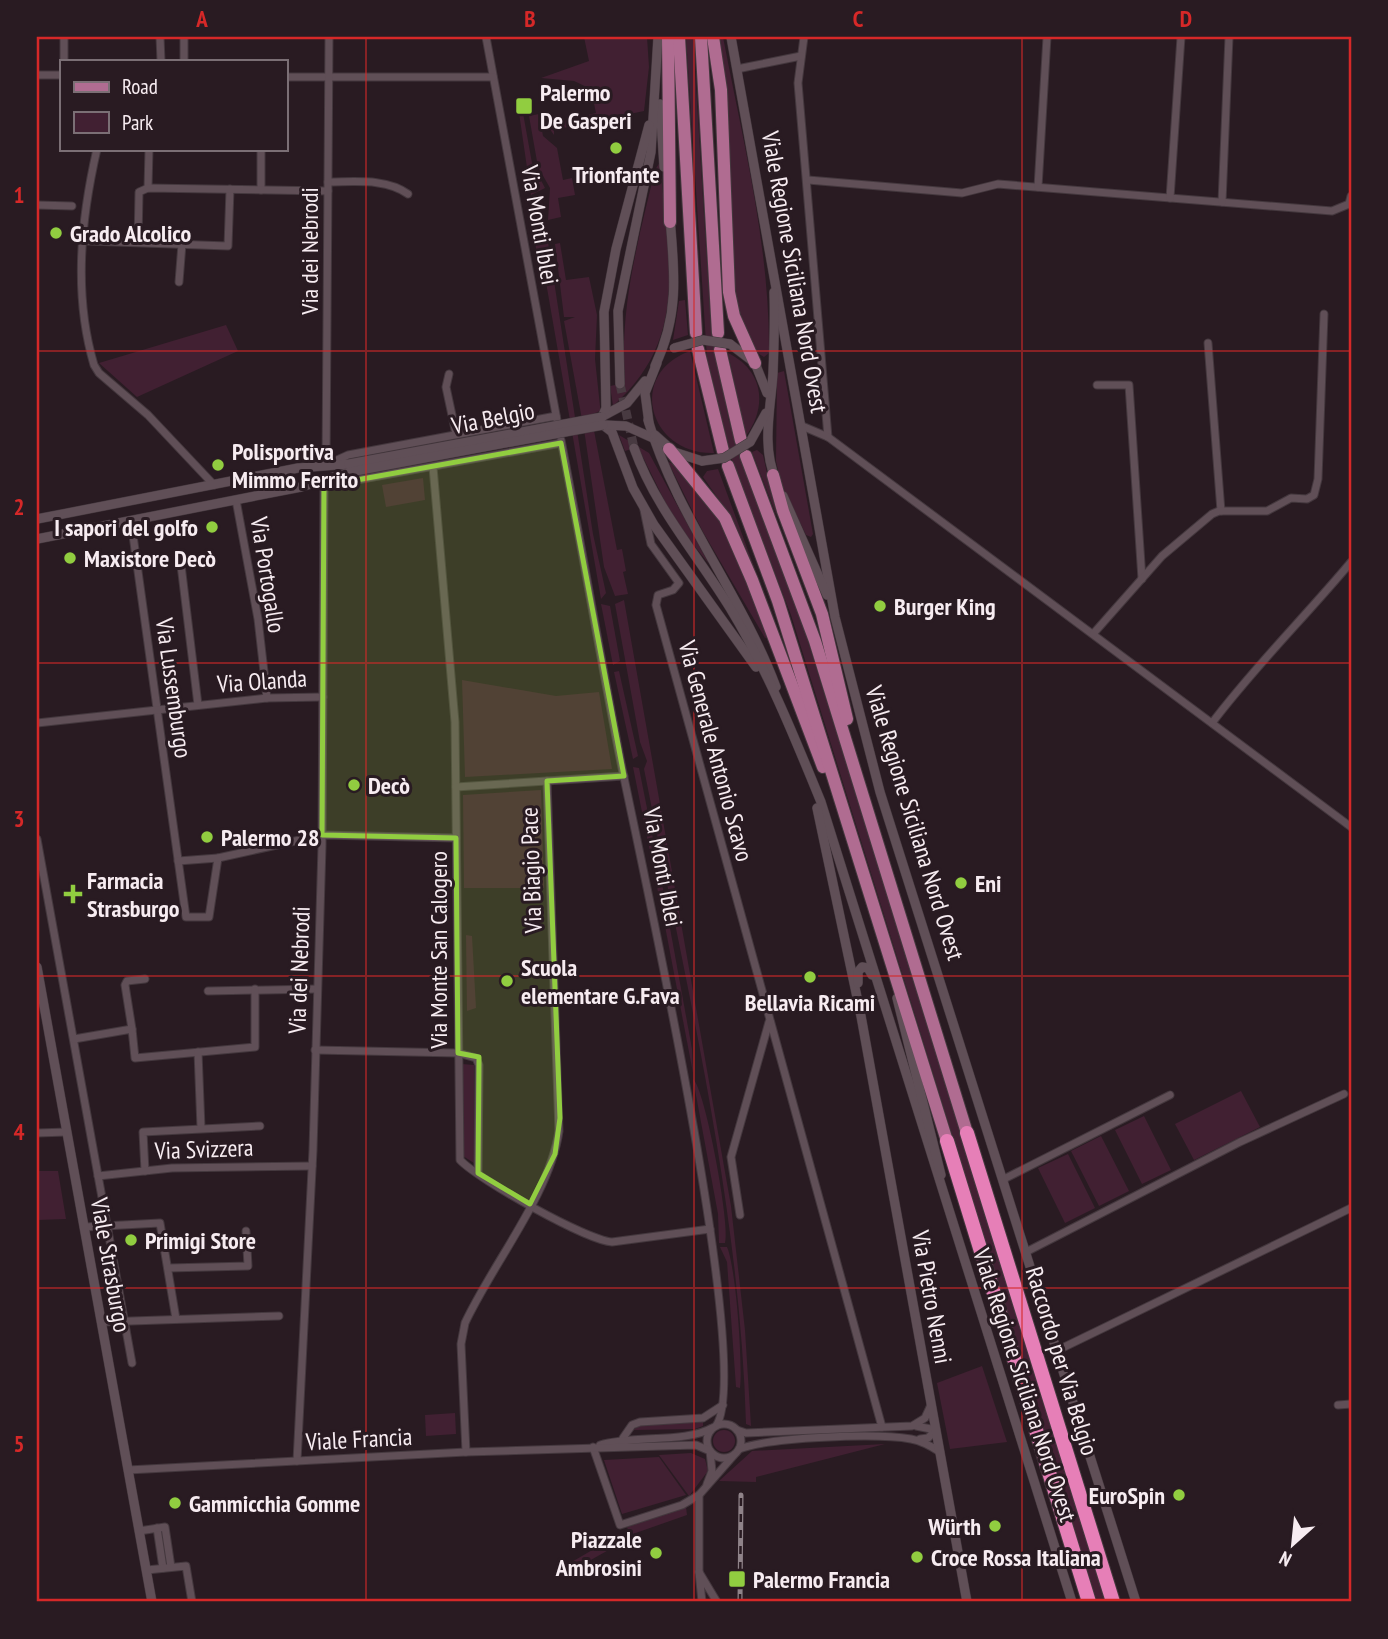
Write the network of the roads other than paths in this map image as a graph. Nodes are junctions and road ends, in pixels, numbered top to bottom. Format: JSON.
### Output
{"nodes":[{"id":1,"x":64,"y":37,"type":"edge"},
{"id":2,"x":160,"y":37,"type":"edge"},
{"id":3,"x":184,"y":37,"type":"edge"},
{"id":4,"x":329,"y":37,"type":"edge"},
{"id":5,"x":486,"y":37,"type":"edge"},
{"id":6,"x":658,"y":37,"type":"edge"},
{"id":7,"x":668,"y":37,"type":"edge"},
{"id":8,"x":679,"y":37,"type":"edge"},
{"id":9,"x":701,"y":37,"type":"edge"},
{"id":10,"x":713,"y":37,"type":"edge"},
{"id":11,"x":731,"y":37,"type":"edge"},
{"id":12,"x":804,"y":37,"type":"edge"},
{"id":13,"x":1047,"y":37,"type":"edge"},
{"id":14,"x":1181,"y":37,"type":"edge"},
{"id":15,"x":1229,"y":37,"type":"edge"},
{"id":16,"x":801,"y":56,"type":"junction"},
{"id":17,"x":64,"y":60,"type":"edge"},
{"id":18,"x":161,"y":60,"type":"edge"},
{"id":19,"x":184,"y":60,"type":"edge"},
{"id":20,"x":658,"y":61,"type":"junction"},
{"id":21,"x":737,"y":69,"type":"junction"},
{"id":22,"x":37,"y":75,"type":"edge"},
{"id":23,"x":60,"y":75,"type":"edge"},
{"id":24,"x":287,"y":77,"type":"edge"},
{"id":25,"x":328,"y":77,"type":"junction"},
{"id":26,"x":493,"y":77,"type":"junction"},
{"id":27,"x":656,"y":92,"type":"junction"},
{"id":28,"x":97,"y":150,"type":"edge"},
{"id":29,"x":149,"y":150,"type":"edge"},
{"id":30,"x":261,"y":150,"type":"edge"},
{"id":31,"x":808,"y":180,"type":"junction"},
{"id":32,"x":328,"y":186,"type":"junction"},
{"id":33,"x":1038,"y":187,"type":"junction"},
{"id":34,"x":148,"y":188,"type":"junction"},
{"id":35,"x":230,"y":189,"type":"junction"},
{"id":36,"x":261,"y":190,"type":"junction"},
{"id":37,"x":408,"y":194,"type":"dead end"},
{"id":38,"x":1351,"y":196,"type":"edge"},
{"id":39,"x":1170,"y":198,"type":"junction"},
{"id":40,"x":1222,"y":202,"type":"junction"},
{"id":41,"x":37,"y":205,"type":"edge"},
{"id":42,"x":72,"y":206,"type":"dead end"},
{"id":43,"x":670,"y":222,"type":"junction"},
{"id":44,"x":88,"y":241,"type":"dead end"},
{"id":45,"x":138,"y":242,"type":"junction"},
{"id":46,"x":182,"y":244,"type":"junction"},
{"id":47,"x":773,"y":259,"type":"junction"},
{"id":48,"x":179,"y":282,"type":"dead end"},
{"id":49,"x":1324,"y":314,"type":"dead end"},
{"id":50,"x":696,"y":333,"type":"dead end"},
{"id":51,"x":718,"y":333,"type":"dead end"},
{"id":52,"x":1208,"y":344,"type":"dead end"},
{"id":53,"x":725,"y":347,"type":"junction"},
{"id":54,"x":698,"y":349,"type":"dead end"},
{"id":55,"x":755,"y":363,"type":"junction"},
{"id":56,"x":653,"y":370,"type":"junction"},
{"id":57,"x":449,"y":374,"type":"dead end"},
{"id":58,"x":620,"y":384,"type":"tunnel mouth"},
{"id":59,"x":1097,"y":385,"type":"dead end"},
{"id":60,"x":768,"y":402,"type":"junction"},
{"id":61,"x":556,"y":418,"type":"joint"},
{"id":62,"x":602,"y":421,"type":"junction"},
{"id":63,"x":802,"y":426,"type":"junction"},
{"id":64,"x":456,"y":434,"type":"junction"},
{"id":65,"x":828,"y":437,"type":"junction"},
{"id":66,"x":561,"y":441,"type":"joint"},
{"id":67,"x":746,"y":441,"type":"junction"},
{"id":68,"x":661,"y":443,"type":"junction"},
{"id":69,"x":634,"y":448,"type":"tunnel mouth"},
{"id":70,"x":723,"y":451,"type":"dead end"},
{"id":71,"x":746,"y":456,"type":"dead end"},
{"id":72,"x":326,"y":466,"type":"junction"},
{"id":73,"x":728,"y":466,"type":"dead end"},
{"id":74,"x":433,"y":467,"type":"junction"},
{"id":75,"x":350,"y":468,"type":"junction"},
{"id":76,"x":773,"y":475,"type":"junction"},
{"id":77,"x":324,"y":481,"type":"junction"},
{"id":78,"x":214,"y":485,"type":"junction"},
{"id":79,"x":181,"y":492,"type":"junction"},
{"id":80,"x":150,"y":498,"type":"junction"},
{"id":81,"x":236,"y":500,"type":"junction"},
{"id":82,"x":184,"y":510,"type":"junction"},
{"id":83,"x":645,"y":510,"type":"junction"},
{"id":84,"x":1221,"y":511,"type":"junction"},
{"id":85,"x":153,"y":516,"type":"junction"},
{"id":86,"x":37,"y":519,"type":"edge"},
{"id":87,"x":131,"y":521,"type":"junction"},
{"id":88,"x":37,"y":539,"type":"edge"},
{"id":89,"x":1351,"y":562,"type":"edge"},
{"id":90,"x":181,"y":565,"type":"dead end"},
{"id":91,"x":1142,"y":579,"type":"junction"},
{"id":92,"x":835,"y":617,"type":"junction"},
{"id":93,"x":1093,"y":634,"type":"junction"},
{"id":94,"x":773,"y":692,"type":"junction"},
{"id":95,"x":323,"y":697,"type":"junction"},
{"id":96,"x":267,"y":698,"type":"junction"},
{"id":97,"x":198,"y":705,"type":"junction"},
{"id":98,"x":158,"y":710,"type":"junction"},
{"id":99,"x":37,"y":723,"type":"edge"},
{"id":100,"x":1212,"y":723,"type":"junction"},
{"id":101,"x":794,"y":734,"type":"junction"},
{"id":102,"x":810,"y":775,"type":"junction"},
{"id":103,"x":624,"y":776,"type":"junction"},
{"id":104,"x":547,"y":781,"type":"junction"},
{"id":105,"x":456,"y":787,"type":"junction"},
{"id":106,"x":1351,"y":827,"type":"edge"},
{"id":107,"x":322,"y":835,"type":"junction"},
{"id":108,"x":456,"y":838,"type":"junction"},
{"id":109,"x":37,"y":839,"type":"edge"},
{"id":110,"x":218,"y":858,"type":"junction"},
{"id":111,"x":178,"y":860,"type":"junction"},
{"id":112,"x":884,"y":865,"type":"junction"},
{"id":113,"x":864,"y":872,"type":"junction"},
{"id":114,"x":48,"y":897,"type":"junction"},
{"id":115,"x":37,"y":898,"type":"edge"},
{"id":116,"x":886,"y":942,"type":"junction"},
{"id":117,"x":37,"y":967,"type":"edge"},
{"id":118,"x":145,"y":979,"type":"dead end"},
{"id":119,"x":878,"y":988,"type":"junction"},
{"id":120,"x":255,"y":989,"type":"junction"},
{"id":121,"x":317,"y":989,"type":"junction"},
{"id":122,"x":208,"y":991,"type":"dead end"},
{"id":123,"x":858,"y":999,"type":"junction"},
{"id":124,"x":769,"y":1021,"type":"junction"},
{"id":125,"x":132,"y":1029,"type":"junction"},
{"id":126,"x":74,"y":1039,"type":"junction"},
{"id":127,"x":315,"y":1050,"type":"junction"},
{"id":128,"x":198,"y":1052,"type":"junction"},
{"id":129,"x":458,"y":1053,"type":"junction"},
{"id":130,"x":1344,"y":1094,"type":"dead end"},
{"id":131,"x":1170,"y":1095,"type":"dead end"},
{"id":132,"x":260,"y":1126,"type":"dead end"},
{"id":133,"x":201,"y":1128,"type":"junction"},
{"id":134,"x":67,"y":1132,"type":"junction"},
{"id":135,"x":37,"y":1133,"type":"edge"},
{"id":136,"x":967,"y":1133,"type":"joint"},
{"id":137,"x":947,"y":1142,"type":"joint"},
{"id":138,"x":312,"y":1166,"type":"junction"},
{"id":139,"x":145,"y":1171,"type":"junction"},
{"id":140,"x":478,"y":1173,"type":"junction"},
{"id":141,"x":98,"y":1176,"type":"junction"},
{"id":142,"x":1004,"y":1180,"type":"junction"},
{"id":143,"x":943,"y":1197,"type":"junction"},
{"id":144,"x":530,"y":1204,"type":"junction"},
{"id":145,"x":1351,"y":1208,"type":"edge"},
{"id":146,"x":740,"y":1215,"type":"dead end"},
{"id":147,"x":106,"y":1223,"type":"junction"},
{"id":148,"x":85,"y":1227,"type":"junction"},
{"id":149,"x":710,"y":1229,"type":"junction"},
{"id":150,"x":247,"y":1231,"type":"dead end"},
{"id":151,"x":1026,"y":1252,"type":"junction"},
{"id":152,"x":168,"y":1268,"type":"junction"},
{"id":153,"x":279,"y":1316,"type":"dead end"},
{"id":154,"x":176,"y":1319,"type":"junction"},
{"id":155,"x":124,"y":1320,"type":"junction"},
{"id":156,"x":102,"y":1322,"type":"junction"},
{"id":157,"x":1056,"y":1351,"type":"junction"},
{"id":158,"x":132,"y":1363,"type":"dead end"},
{"id":159,"x":1351,"y":1404,"type":"edge"},
{"id":160,"x":723,"y":1405,"type":"junction"},
{"id":161,"x":932,"y":1405,"type":"junction"},
{"id":162,"x":1338,"y":1405,"type":"dead end"},
{"id":163,"x":912,"y":1426,"type":"junction"},
{"id":164,"x":714,"y":1427,"type":"junction"},
{"id":165,"x":882,"y":1427,"type":"junction"},
{"id":166,"x":737,"y":1430,"type":"junction"},
{"id":167,"x":936,"y":1430,"type":"junction"},
{"id":168,"x":623,"y":1438,"type":"junction"},
{"id":169,"x":913,"y":1440,"type":"junction"},
{"id":170,"x":593,"y":1447,"type":"junction"},
{"id":171,"x":710,"y":1451,"type":"junction"},
{"id":172,"x":466,"y":1452,"type":"junction"},
{"id":173,"x":736,"y":1452,"type":"junction"},
{"id":174,"x":940,"y":1452,"type":"junction"},
{"id":175,"x":297,"y":1461,"type":"junction"},
{"id":176,"x":128,"y":1470,"type":"junction"},
{"id":177,"x":707,"y":1484,"type":"junction"},
{"id":178,"x":699,"y":1495,"type":"junction"},
{"id":179,"x":139,"y":1531,"type":"junction"},
{"id":180,"x":167,"y":1568,"type":"junction"},
{"id":181,"x":146,"y":1570,"type":"junction"},
{"id":182,"x":699,"y":1572,"type":"junction"},
{"id":183,"x":152,"y":1602,"type":"edge"},
{"id":184,"x":192,"y":1602,"type":"edge"},
{"id":185,"x":702,"y":1602,"type":"edge"},
{"id":186,"x":717,"y":1602,"type":"edge"},
{"id":187,"x":967,"y":1602,"type":"edge"},
{"id":188,"x":1072,"y":1602,"type":"edge"},
{"id":189,"x":1089,"y":1602,"type":"edge"},
{"id":190,"x":1113,"y":1602,"type":"edge"},
{"id":191,"x":1136,"y":1602,"type":"edge"}],
"edges":[{"from":1,"to":17,"type":"street"},
{"from":2,"to":18,"type":"street"},
{"from":3,"to":19,"type":"street"},
{"from":4,"to":25,"type":"street","name":"Via dei Nebrodi"},
{"from":5,"to":26,"type":"street","name":"Via Monti Iblei"},
{"from":6,"to":20,"type":"street"},
{"from":7,"to":43,"type":"main road"},
{"from":8,"to":50,"type":"main road"},
{"from":9,"to":51,"type":"main road"},
{"from":10,"to":55,"type":"main road"},
{"from":11,"to":21,"type":"street","name":"Viale Regione Siciliana Nord Ovest"},
{"from":12,"to":16,"type":"street"},
{"from":13,"to":33,"type":"street"},
{"from":14,"to":39,"type":"street"},
{"from":15,"to":40,"type":"street"},
{"from":16,"to":21,"type":"street"},
{"from":16,"to":31,"type":"street"},
{"from":20,"to":27,"type":"street"},
{"from":20,"to":43,"type":"street"},
{"from":21,"to":47,"type":"street","name":"Viale Regione Siciliana Nord Ovest"},
{"from":22,"to":23,"type":"street"},
{"from":24,"to":25,"type":"street"},
{"from":25,"to":26,"type":"street"},
{"from":25,"to":32,"type":"street","name":"Via dei Nebrodi"},
{"from":26,"to":61,"type":"street","name":"Via Monti Iblei"},
{"from":27,"to":58,"type":"street"},
{"from":27,"to":62,"type":"street"},
{"from":28,"to":78,"type":"street"},
{"from":29,"to":34,"type":"street"},
{"from":30,"to":36,"type":"street"},
{"from":31,"to":33,"type":"street"},
{"from":31,"to":65,"type":"street"},
{"from":32,"to":36,"type":"street"},
{"from":32,"to":37,"type":"street"},
{"from":32,"to":72,"type":"street","name":"Via dei Nebrodi"},
{"from":33,"to":39,"type":"street"},
{"from":34,"to":35,"type":"street"},
{"from":34,"to":45,"type":"street"},
{"from":35,"to":36,"type":"street"},
{"from":35,"to":46,"type":"street"},
{"from":38,"to":40,"type":"street"},
{"from":39,"to":40,"type":"street"},
{"from":41,"to":42,"type":"street"},
{"from":43,"to":56,"type":"street"},
{"from":44,"to":45,"type":"street"},
{"from":45,"to":46,"type":"street"},
{"from":46,"to":48,"type":"street"},
{"from":47,"to":60,"type":"street"},
{"from":47,"to":63,"type":"street","name":"Viale Regione Siciliana Nord Ovest"},
{"from":49,"to":84,"type":"street"},
{"from":52,"to":84,"type":"street"},
{"from":53,"to":55,"type":"street"},
{"from":53,"to":56,"type":"street","bridge":true},
{"from":53,"to":67,"type":"main road"},
{"from":54,"to":70,"type":"main road"},
{"from":55,"to":60,"type":"street"},
{"from":56,"to":62,"type":"street","name":"Via Belgio"},
{"from":56,"to":68,"type":"street"},
{"from":57,"to":64,"type":"street"},
{"from":59,"to":91,"type":"street"},
{"from":60,"to":67,"type":"street"},
{"from":60,"to":76,"type":"street"},
{"from":61,"to":64,"type":"street","name":"Via Belgio"},
{"from":62,"to":68,"type":"street","name":"Via Belgio"},
{"from":62,"to":75,"type":"street","name":"Via Belgio","bridge":true},
{"from":62,"to":83,"type":"street"},
{"from":63,"to":65,"type":"street"},
{"from":63,"to":92,"type":"street","name":"Viale Regione Siciliana Nord Ovest"},
{"from":64,"to":72,"type":"street","name":"Via Belgio"},
{"from":65,"to":93,"type":"street"},
{"from":66,"to":74,"type":"street","name":"Via Belgio"},
{"from":66,"to":103,"type":"street","name":"Via Monti Iblei"},
{"from":67,"to":68,"type":"street","bridge":true},
{"from":68,"to":101,"type":"street"},
{"from":68,"to":113,"type":"main road"},
{"from":69,"to":94,"type":"street","name":"Viale Regione Siciliana Nord Ovest"},
{"from":71,"to":112,"type":"main road","name":"Viale Regione Siciliana Nord Ovest"},
{"from":72,"to":75,"type":"street","name":"Via Belgio"},
{"from":72,"to":78,"type":"street","name":"Via Belgio"},
{"from":73,"to":113,"type":"main road"},
{"from":74,"to":77,"type":"street","name":"Via Belgio"},
{"from":74,"to":105,"type":"street","name":"Via Monte San Calogero"},
{"from":75,"to":77,"type":"street","name":"Via Belgio"},
{"from":76,"to":92,"type":"street"},
{"from":76,"to":112,"type":"main road"},
{"from":77,"to":81,"type":"street","name":"Via Belgio"},
{"from":77,"to":95,"type":"street","name":"Via dei Nebrodi"},
{"from":78,"to":79,"type":"street","name":"Via Belgio"},
{"from":79,"to":80,"type":"street","name":"Via Belgio"},
{"from":79,"to":82,"type":"street"},
{"from":80,"to":85,"type":"street"},
{"from":80,"to":86,"type":"street","name":"Via Belgio"},
{"from":81,"to":82,"type":"street","name":"Via Belgio"},
{"from":81,"to":96,"type":"street","name":"Via Portogallo"},
{"from":82,"to":85,"type":"street","name":"Via Belgio"},
{"from":83,"to":94,"type":"street"},
{"from":83,"to":124,"type":"street","name":"Via Generale Antonio Scavo"},
{"from":84,"to":91,"type":"street"},
{"from":85,"to":87,"type":"street","name":"Via Belgio"},
{"from":87,"to":88,"type":"street","name":"Via Belgio"},
{"from":87,"to":98,"type":"street","name":"Via Lussemburgo"},
{"from":89,"to":100,"type":"street"},
{"from":90,"to":97,"type":"street"},
{"from":91,"to":93,"type":"street"},
{"from":92,"to":142,"type":"street","name":"Viale Regione Siciliana Nord Ovest"},
{"from":93,"to":100,"type":"street"},
{"from":94,"to":101,"type":"street","name":"Viale Regione Siciliana Nord Ovest"},
{"from":95,"to":96,"type":"street","name":"Via Olanda"},
{"from":95,"to":107,"type":"street","name":"Via dei Nebrodi"},
{"from":96,"to":97,"type":"street","name":"Via Olanda"},
{"from":97,"to":98,"type":"street","name":"Via Olanda"},
{"from":98,"to":99,"type":"street","name":"Via Olanda"},
{"from":98,"to":111,"type":"street","name":"Via Lussemburgo"},
{"from":100,"to":106,"type":"street"},
{"from":101,"to":102,"type":"street","name":"Viale Regione Siciliana Nord Ovest"},
{"from":102,"to":119,"type":"street","name":"Viale Regione Siciliana Nord Ovest"},
{"from":102,"to":123,"type":"street","name":"Via Pietro Nenni"},
{"from":103,"to":104,"type":"street"},
{"from":103,"to":149,"type":"street","name":"Via Monti Iblei"},
{"from":104,"to":105,"type":"street"},
{"from":104,"to":144,"type":"street","name":"Via Biagio Pace"},
{"from":105,"to":108,"type":"street","name":"Via Monte San Calogero"},
{"from":107,"to":108,"type":"street"},
{"from":107,"to":110,"type":"street"},
{"from":107,"to":121,"type":"street","name":"Via dei Nebrodi"},
{"from":108,"to":129,"type":"street","name":"Via Monte San Calogero"},
{"from":109,"to":114,"type":"street","name":"Viale Strasburgo"},
{"from":110,"to":111,"type":"street"},
{"from":110,"to":111,"type":"street","name":"Via Lussemburgo"},
{"from":112,"to":136,"type":"main road","name":"Viale Regione Siciliana Nord Ovest"},
{"from":113,"to":116,"type":"main road"},
{"from":114,"to":115,"type":"street"},
{"from":114,"to":126,"type":"street","name":"Viale Strasburgo"},
{"from":116,"to":137,"type":"main road"},
{"from":116,"to":143,"type":"street"},
{"from":117,"to":134,"type":"street","name":"Viale Strasburgo"},
{"from":118,"to":125,"type":"street"},
{"from":119,"to":123,"type":"street","name":"Via Pietro Nenni"},
{"from":119,"to":143,"type":"street","name":"Viale Regione Siciliana Nord Ovest"},
{"from":120,"to":121,"type":"street"},
{"from":120,"to":122,"type":"street"},
{"from":120,"to":128,"type":"street"},
{"from":121,"to":127,"type":"street","name":"Via dei Nebrodi"},
{"from":123,"to":161,"type":"street","name":"Via Pietro Nenni"},
{"from":124,"to":146,"type":"street"},
{"from":124,"to":165,"type":"street","name":"Via Generale Antonio Scavo"},
{"from":125,"to":126,"type":"street"},
{"from":125,"to":128,"type":"street"},
{"from":126,"to":141,"type":"street","name":"Viale Strasburgo"},
{"from":127,"to":129,"type":"street"},
{"from":127,"to":138,"type":"street","name":"Via dei Nebrodi"},
{"from":128,"to":133,"type":"street"},
{"from":129,"to":140,"type":"street","name":"Via Monte San Calogero"},
{"from":129,"to":140,"type":"street"},
{"from":130,"to":151,"type":"street"},
{"from":131,"to":142,"type":"street"},
{"from":132,"to":133,"type":"street"},
{"from":133,"to":139,"type":"street"},
{"from":134,"to":135,"type":"street"},
{"from":134,"to":148,"type":"street","name":"Viale Strasburgo"},
{"from":136,"to":190,"type":"highway","name":"Raccordo per Via Belgio"},
{"from":137,"to":189,"type":"highway","name":"Raccordo per Via Belgio"},
{"from":138,"to":139,"type":"street","name":"Via Svizzera"},
{"from":138,"to":175,"type":"street","name":"Via dei Nebrodi"},
{"from":139,"to":141,"type":"street","name":"Via Svizzera"},
{"from":140,"to":144,"type":"street","name":"Via Monte San Calogero"},
{"from":141,"to":147,"type":"street","name":"Viale Strasburgo"},
{"from":142,"to":151,"type":"street","name":"Viale Regione Siciliana Nord Ovest"},
{"from":143,"to":188,"type":"street","name":"Viale Regione Siciliana Nord Ovest"},
{"from":144,"to":149,"type":"street","name":"Via Monte San Calogero"},
{"from":144,"to":172,"type":"street","name":"Via Biagio Pace"},
{"from":145,"to":157,"type":"street"},
{"from":147,"to":148,"type":"street"},
{"from":147,"to":152,"type":"street"},
{"from":147,"to":155,"type":"street","name":"Viale Strasburgo"},
{"from":148,"to":156,"type":"street","name":"Viale Strasburgo"},
{"from":149,"to":160,"type":"street","name":"Via Monti Iblei"},
{"from":150,"to":152,"type":"street"},
{"from":151,"to":157,"type":"street","name":"Viale Regione Siciliana Nord Ovest"},
{"from":152,"to":154,"type":"street"},
{"from":153,"to":154,"type":"street"},
{"from":154,"to":155,"type":"street"},
{"from":155,"to":156,"type":"street"},
{"from":155,"to":158,"type":"street","name":"Viale Strasburgo"},
{"from":156,"to":176,"type":"street","name":"Viale Strasburgo"},
{"from":157,"to":191,"type":"street","name":"Viale Regione Siciliana Nord Ovest"},
{"from":159,"to":162,"type":"street"},
{"from":160,"to":164,"type":"street","name":"Via Monti Iblei"},
{"from":160,"to":168,"type":"street"},
{"from":161,"to":163,"type":"street"},
{"from":161,"to":167,"type":"street","name":"Via Pietro Nenni"},
{"from":163,"to":165,"type":"street"},
{"from":163,"to":167,"type":"street"},
{"from":164,"to":166,"type":"street"},
{"from":164,"to":168,"type":"street","name":"Viale Francia"},
{"from":164,"to":171,"type":"street"},
{"from":165,"to":166,"type":"street"},
{"from":166,"to":173,"type":"street"},
{"from":167,"to":169,"type":"street"},
{"from":167,"to":174,"type":"street","name":"Via Pietro Nenni"},
{"from":168,"to":170,"type":"street","name":"Viale Francia"},
{"from":169,"to":173,"type":"street"},
{"from":169,"to":174,"type":"street"},
{"from":170,"to":171,"type":"street","name":"Viale Francia"},
{"from":170,"to":172,"type":"street","name":"Viale Francia"},
{"from":170,"to":178,"type":"street"},
{"from":171,"to":173,"type":"street"},
{"from":171,"to":177,"type":"street"},
{"from":172,"to":175,"type":"street","name":"Viale Francia"},
{"from":173,"to":177,"type":"street"},
{"from":174,"to":187,"type":"street","name":"Via Pietro Nenni"},
{"from":175,"to":176,"type":"street","name":"Viale Francia"},
{"from":176,"to":179,"type":"street","name":"Viale Strasburgo"},
{"from":177,"to":178,"type":"street"},
{"from":178,"to":182,"type":"street"},
{"from":179,"to":180,"type":"street"},
{"from":179,"to":181,"type":"street","name":"Viale Strasburgo"},
{"from":180,"to":181,"type":"street"},
{"from":180,"to":184,"type":"street"},
{"from":181,"to":183,"type":"street","name":"Viale Strasburgo"},
{"from":182,"to":185,"type":"street"},
{"from":182,"to":186,"type":"street"}]}
